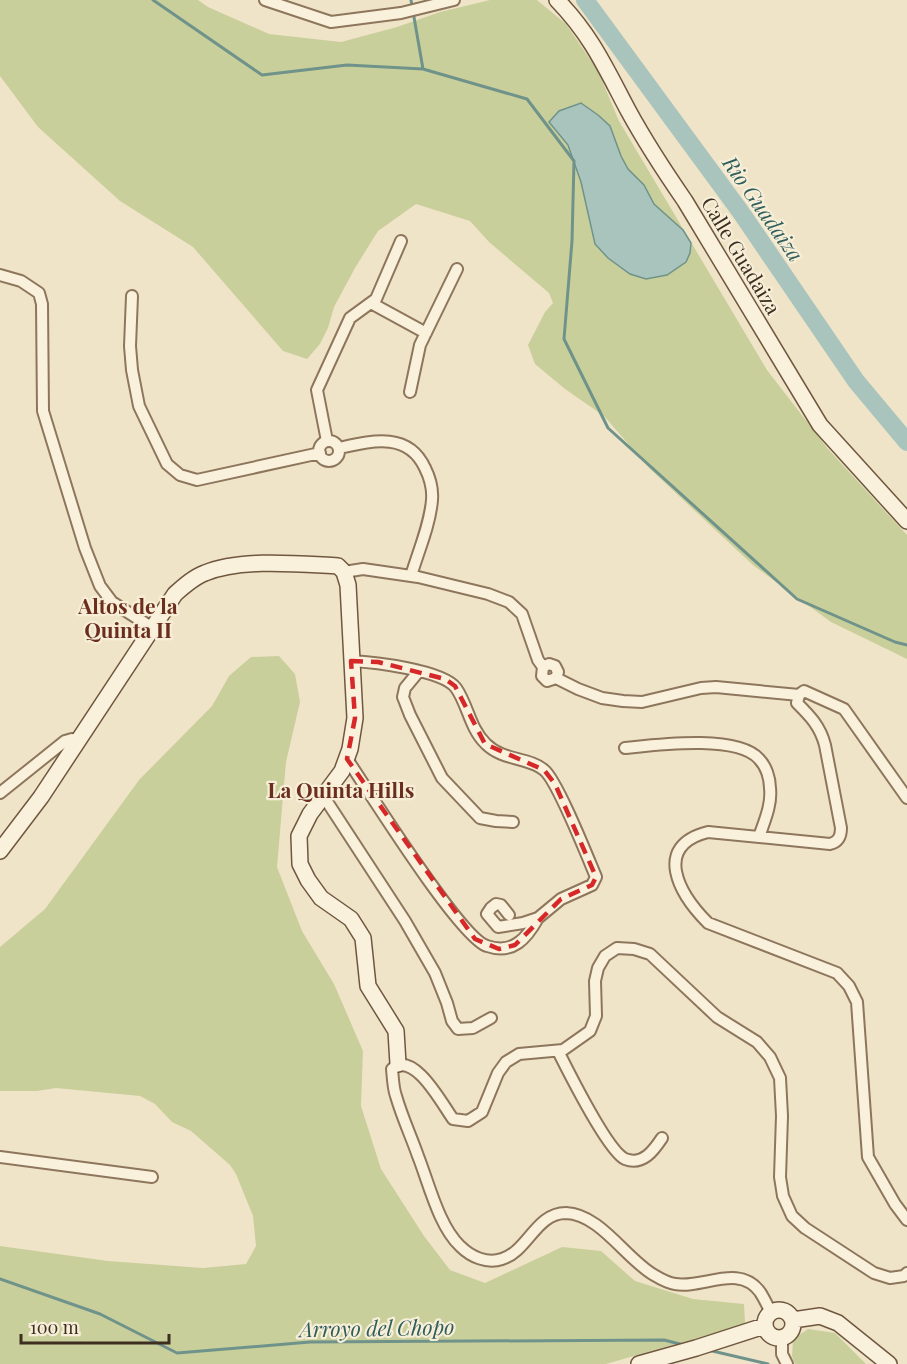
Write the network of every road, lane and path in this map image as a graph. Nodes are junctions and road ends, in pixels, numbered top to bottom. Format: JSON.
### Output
{"nodes":[{"id":1,"x":265,"y":0,"type":"edge"},
{"id":2,"x":454,"y":0,"type":"edge"},
{"id":3,"x":557,"y":0,"type":"edge"},
{"id":4,"x":401,"y":241,"type":"dead end"},
{"id":5,"x":458,"y":269,"type":"dead end"},
{"id":6,"x":0,"y":275,"type":"edge"},
{"id":7,"x":132,"y":296,"type":"dead end"},
{"id":8,"x":371,"y":303,"type":"junction"},
{"id":9,"x":426,"y":333,"type":"junction"},
{"id":10,"x":410,"y":392,"type":"dead end"},
{"id":11,"x":327,"y":441,"type":"junction"},
{"id":12,"x":339,"y":448,"type":"junction"},
{"id":13,"x":320,"y":453,"type":"junction"},
{"id":14,"x":907,"y":521,"type":"edge"},
{"id":15,"x":344,"y":572,"type":"junction"},
{"id":16,"x":411,"y":576,"type":"junction"},
{"id":17,"x":151,"y":627,"type":"junction"},
{"id":18,"x":351,"y":661,"type":"junction"},
{"id":19,"x":419,"y":671,"type":"junction"},
{"id":20,"x":799,"y":695,"type":"junction"},
{"id":21,"x":78,"y":741,"type":"junction"},
{"id":22,"x":625,"y":748,"type":"dead end"},
{"id":23,"x":346,"y":759,"type":"junction"},
{"id":24,"x":0,"y":793,"type":"edge"},
{"id":25,"x":324,"y":797,"type":"junction"},
{"id":26,"x":907,"y":798,"type":"edge"},
{"id":27,"x":513,"y":822,"type":"dead end"},
{"id":28,"x":759,"y":837,"type":"junction"},
{"id":29,"x":0,"y":851,"type":"edge"},
{"id":30,"x":509,"y":915,"type":"dead end"},
{"id":31,"x":538,"y":918,"type":"junction"},
{"id":32,"x":491,"y":1018,"type":"dead end"},
{"id":33,"x":558,"y":1051,"type":"junction"},
{"id":34,"x":398,"y":1064,"type":"junction"},
{"id":35,"x":662,"y":1138,"type":"dead end"},
{"id":36,"x":0,"y":1157,"type":"edge"},
{"id":37,"x":152,"y":1177,"type":"dead end"},
{"id":38,"x":907,"y":1220,"type":"edge"},
{"id":39,"x":907,"y":1273,"type":"edge"},
{"id":40,"x":767,"y":1319,"type":"junction"},
{"id":41,"x":793,"y":1320,"type":"junction"},
{"id":42,"x":782,"y":1339,"type":"junction"},
{"id":43,"x":639,"y":1364,"type":"edge"},
{"id":44,"x":787,"y":1364,"type":"edge"},
{"id":45,"x":889,"y":1364,"type":"edge"}],
"edges":[{"from":1,"to":2,"type":"street"},
{"from":3,"to":14,"type":"street","name":"Calle Guadaiza"},
{"from":4,"to":8,"type":"street"},
{"from":5,"to":9,"type":"street"},
{"from":6,"to":17,"type":"street"},
{"from":7,"to":13,"type":"street"},
{"from":8,"to":9,"type":"street"},
{"from":8,"to":11,"type":"street"},
{"from":9,"to":10,"type":"street"},
{"from":11,"to":12,"type":"street"},
{"from":11,"to":13,"type":"street"},
{"from":12,"to":13,"type":"street"},
{"from":12,"to":16,"type":"street"},
{"from":15,"to":16,"type":"street"},
{"from":15,"to":17,"type":"street"},
{"from":15,"to":18,"type":"street"},
{"from":16,"to":20,"type":"street"},
{"from":17,"to":21,"type":"street"},
{"from":18,"to":19,"type":"street"},
{"from":18,"to":23,"type":"street"},
{"from":19,"to":27,"type":"street"},
{"from":19,"to":31,"type":"street"},
{"from":20,"to":26,"type":"street"},
{"from":20,"to":28,"type":"street"},
{"from":21,"to":24,"type":"street"},
{"from":21,"to":29,"type":"street"},
{"from":22,"to":28,"type":"street"},
{"from":23,"to":25,"type":"street"},
{"from":23,"to":31,"type":"street"},
{"from":25,"to":32,"type":"street"},
{"from":25,"to":34,"type":"street"},
{"from":28,"to":38,"type":"street"},
{"from":30,"to":31,"type":"street"},
{"from":33,"to":34,"type":"street"},
{"from":33,"to":35,"type":"street"},
{"from":33,"to":39,"type":"street"},
{"from":34,"to":40,"type":"street"},
{"from":36,"to":37,"type":"street"},
{"from":40,"to":41,"type":"street"},
{"from":40,"to":42,"type":"street"},
{"from":40,"to":43,"type":"street"},
{"from":41,"to":42,"type":"street"},
{"from":41,"to":45,"type":"street"},
{"from":42,"to":44,"type":"street"}]}
